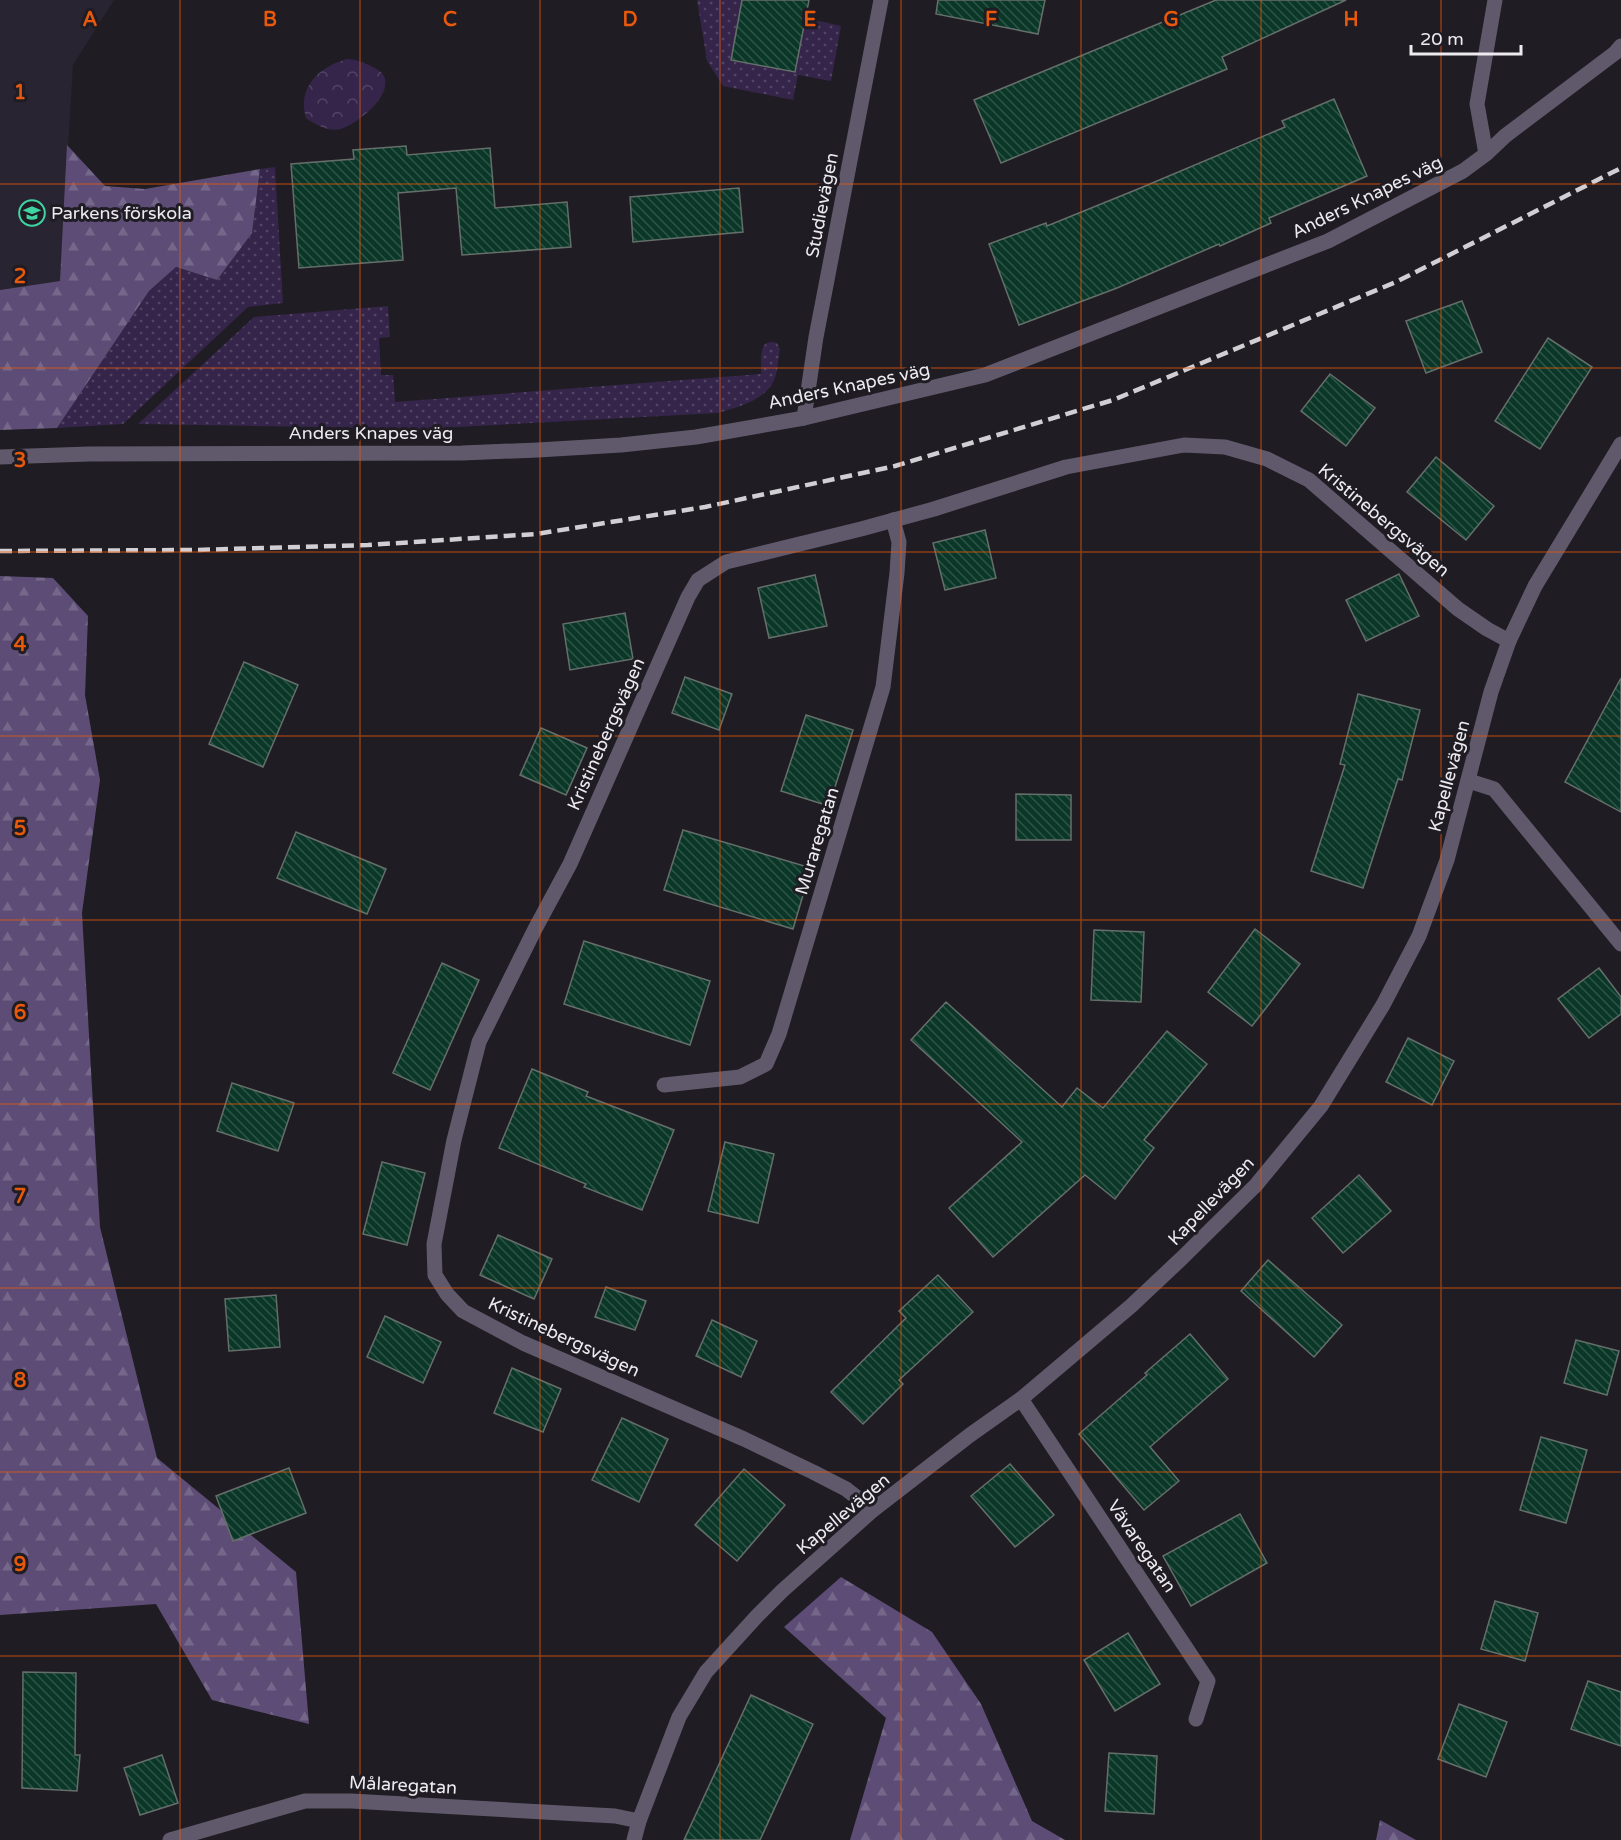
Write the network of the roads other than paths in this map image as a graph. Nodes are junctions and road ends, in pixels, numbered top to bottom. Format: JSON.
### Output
{"nodes":[{"id":1,"x":881,"y":0,"type":"edge"},
{"id":2,"x":1495,"y":0,"type":"edge"},
{"id":3,"x":1621,"y":46,"type":"edge"},
{"id":4,"x":1486,"y":154,"type":"junction"},
{"id":5,"x":804,"y":418,"type":"junction"},
{"id":6,"x":1621,"y":444,"type":"edge"},
{"id":7,"x":0,"y":458,"type":"edge"},
{"id":8,"x":893,"y":520,"type":"junction"},
{"id":9,"x":1509,"y":641,"type":"junction"},
{"id":10,"x":1469,"y":781,"type":"junction"},
{"id":11,"x":1621,"y":944,"type":"edge"},
{"id":12,"x":664,"y":1085,"type":"dead end"},
{"id":13,"x":1021,"y":1399,"type":"junction"},
{"id":14,"x":873,"y":1510,"type":"junction"},
{"id":15,"x":1196,"y":1719,"type":"dead end"},
{"id":16,"x":639,"y":1821,"type":"junction"},
{"id":17,"x":170,"y":1840,"type":"edge"},
{"id":18,"x":634,"y":1840,"type":"edge"}],
"edges":[{"from":1,"to":5,"type":"street","name":"Studievägen"},
{"from":2,"to":4,"type":"street"},
{"from":3,"to":4,"type":"street","name":"Anders Knapes väg"},
{"from":4,"to":5,"type":"street","name":"Anders Knapes väg"},
{"from":5,"to":7,"type":"street","name":"Anders Knapes väg"},
{"from":6,"to":9,"type":"street","name":"Kapellevägen"},
{"from":8,"to":9,"type":"street","name":"Kristinebergsvägen"},
{"from":8,"to":12,"type":"street","name":"Muraregatan"},
{"from":8,"to":14,"type":"street","name":"Kristinebergsvägen"},
{"from":9,"to":10,"type":"street","name":"Kapellevägen"},
{"from":10,"to":11,"type":"street"},
{"from":10,"to":13,"type":"street","name":"Kapellevägen"},
{"from":13,"to":14,"type":"street","name":"Kapellevägen"},
{"from":13,"to":15,"type":"street","name":"Vävaregatan"},
{"from":14,"to":16,"type":"street","name":"Kapellevägen"},
{"from":16,"to":17,"type":"street","name":"Målaregatan"},
{"from":16,"to":18,"type":"street","name":"Kapellevägen"}]}
